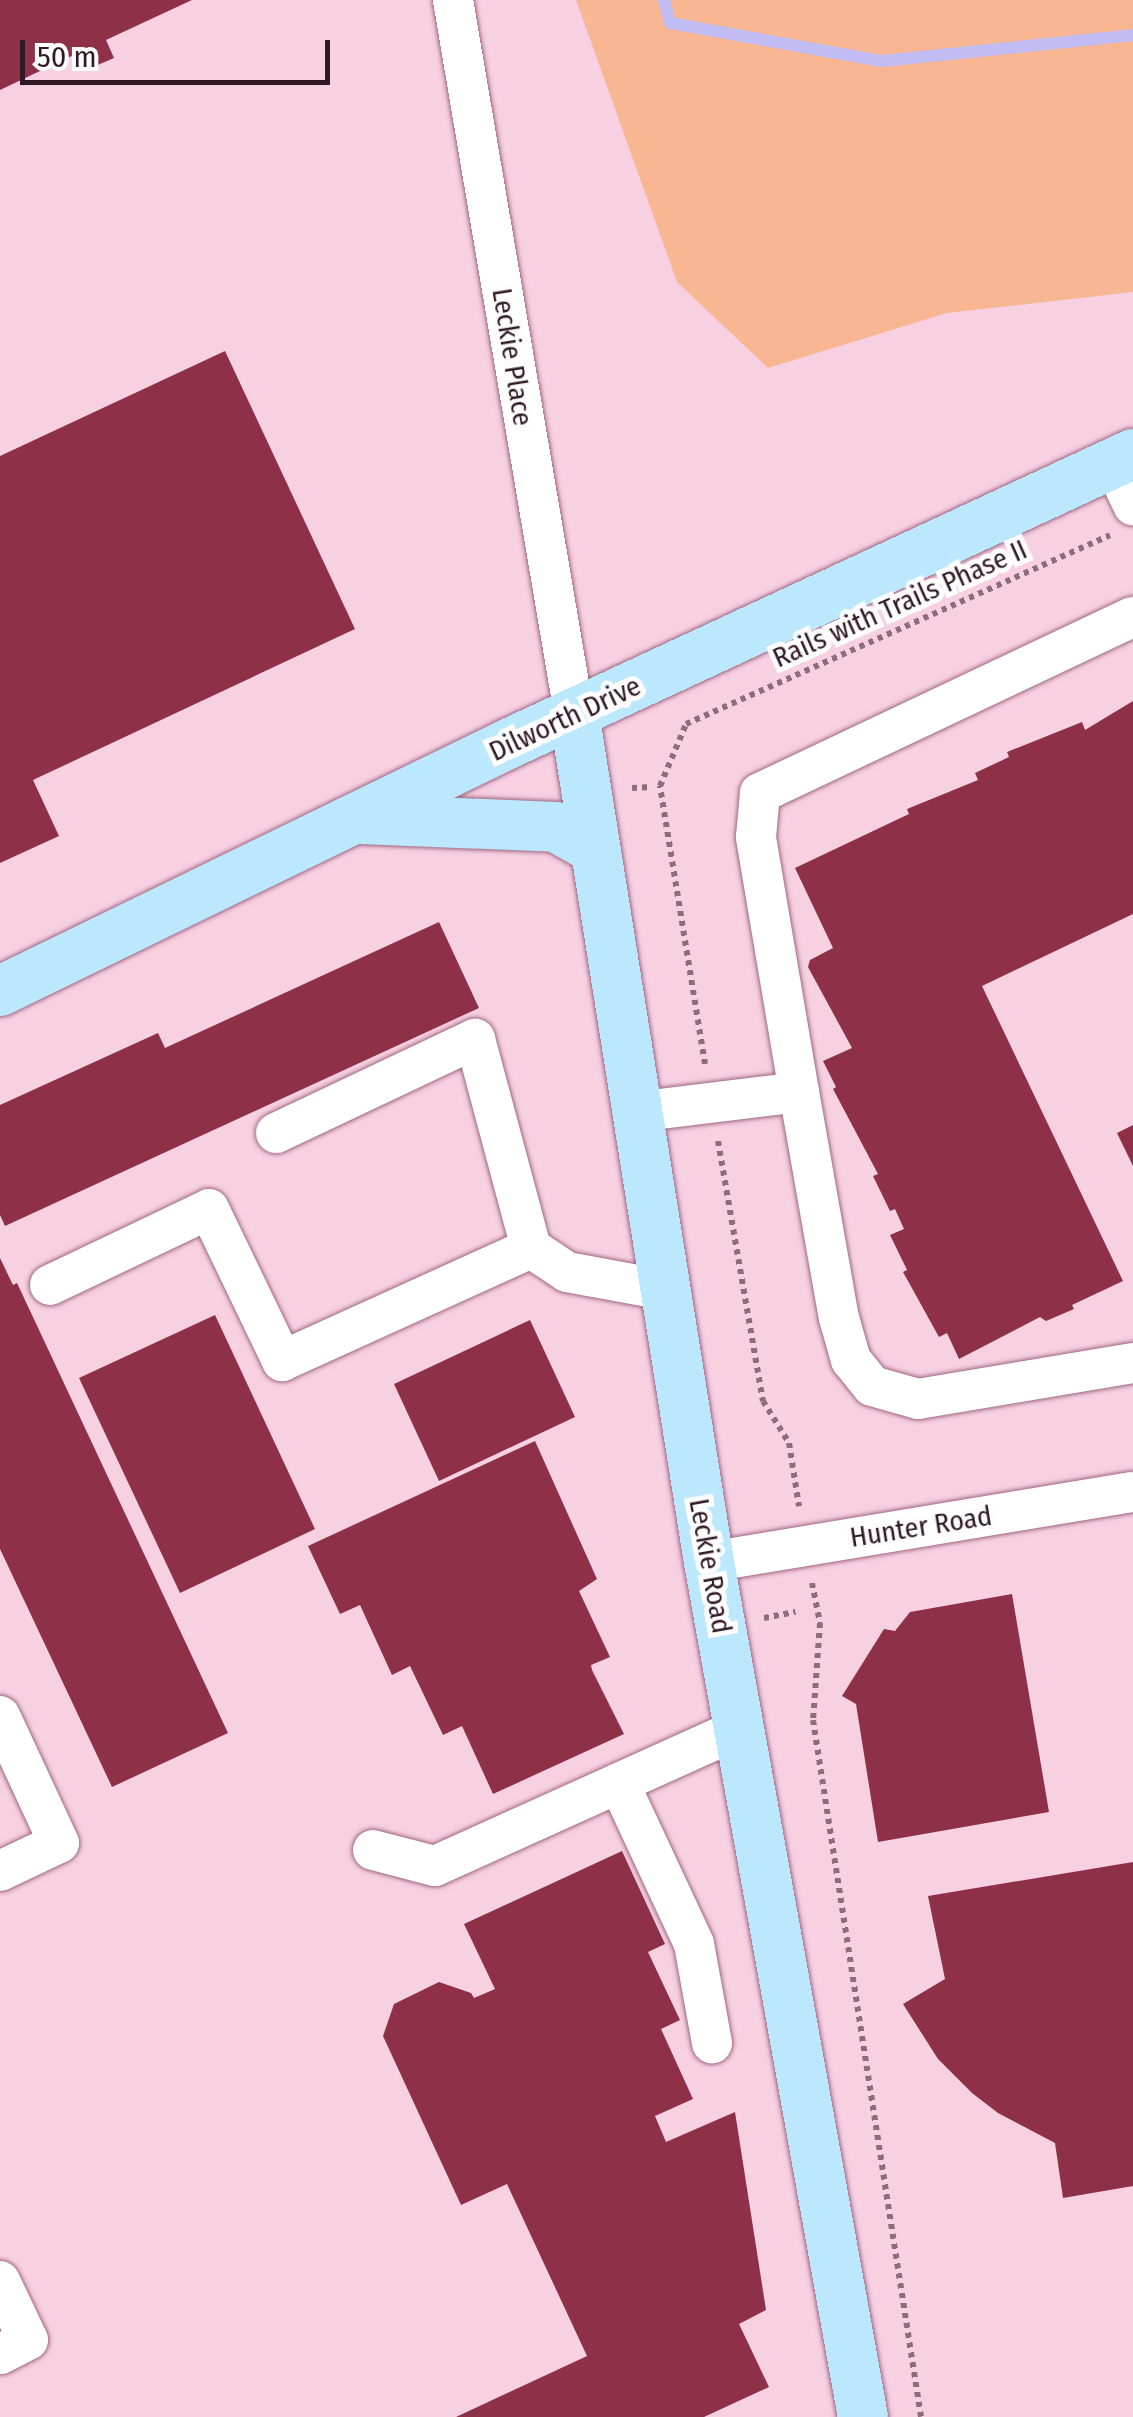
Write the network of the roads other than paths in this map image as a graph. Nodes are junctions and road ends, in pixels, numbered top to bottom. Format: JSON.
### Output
{"nodes":[{"id":1,"x":452,"y":0,"type":"edge"},
{"id":2,"x":1124,"y":489,"type":"edge"},
{"id":3,"x":1133,"y":616,"type":"edge"},
{"id":4,"x":574,"y":713,"type":"junction"},
{"id":5,"x":360,"y":818,"type":"junction"},
{"id":6,"x":594,"y":848,"type":"junction"},
{"id":7,"x":0,"y":991,"type":"edge"},
{"id":8,"x":799,"y":1092,"type":"junction"},
{"id":9,"x":636,"y":1112,"type":"junction"},
{"id":10,"x":276,"y":1133,"type":"dead end"},
{"id":11,"x":531,"y":1248,"type":"junction"},
{"id":12,"x":50,"y":1286,"type":"dead end"},
{"id":13,"x":665,"y":1290,"type":"junction"},
{"id":14,"x":1133,"y":1363,"type":"edge"},
{"id":15,"x":1133,"y":1492,"type":"edge"},
{"id":16,"x":709,"y":1562,"type":"junction"},
{"id":17,"x":0,"y":1716,"type":"edge"},
{"id":18,"x":739,"y":1729,"type":"junction"},
{"id":19,"x":619,"y":1783,"type":"junction"},
{"id":20,"x":373,"y":1850,"type":"dead end"},
{"id":21,"x":0,"y":1870,"type":"edge"},
{"id":22,"x":712,"y":2043,"type":"dead end"},
{"id":23,"x":0,"y":2281,"type":"edge"},
{"id":24,"x":0,"y":2354,"type":"edge"},
{"id":25,"x":863,"y":2417,"type":"edge"}],
"edges":[{"from":1,"to":4,"type":"street","name":"Leckie Place"},
{"from":2,"to":4,"type":"main road","name":"Dilworth Drive"},
{"from":3,"to":8,"type":"street"},
{"from":4,"to":5,"type":"main road","name":"Dilworth Drive"},
{"from":4,"to":6,"type":"main road","name":"Leckie Road"},
{"from":5,"to":6,"type":"main road"},
{"from":5,"to":7,"type":"main road","name":"Dilworth Drive"},
{"from":6,"to":9,"type":"main road","name":"Leckie Road"},
{"from":8,"to":9,"type":"street"},
{"from":8,"to":14,"type":"street"},
{"from":9,"to":13,"type":"main road","name":"Leckie Road"},
{"from":10,"to":11,"type":"street"},
{"from":11,"to":12,"type":"street"},
{"from":11,"to":13,"type":"street"},
{"from":13,"to":16,"type":"main road","name":"Leckie Road"},
{"from":15,"to":16,"type":"street","name":"Hunter Road"},
{"from":16,"to":18,"type":"main road","name":"Leckie Road"},
{"from":17,"to":21,"type":"street"},
{"from":18,"to":19,"type":"street"},
{"from":18,"to":25,"type":"main road","name":"Leckie Road"},
{"from":19,"to":20,"type":"street"},
{"from":19,"to":22,"type":"street"},
{"from":23,"to":24,"type":"street"}]}
